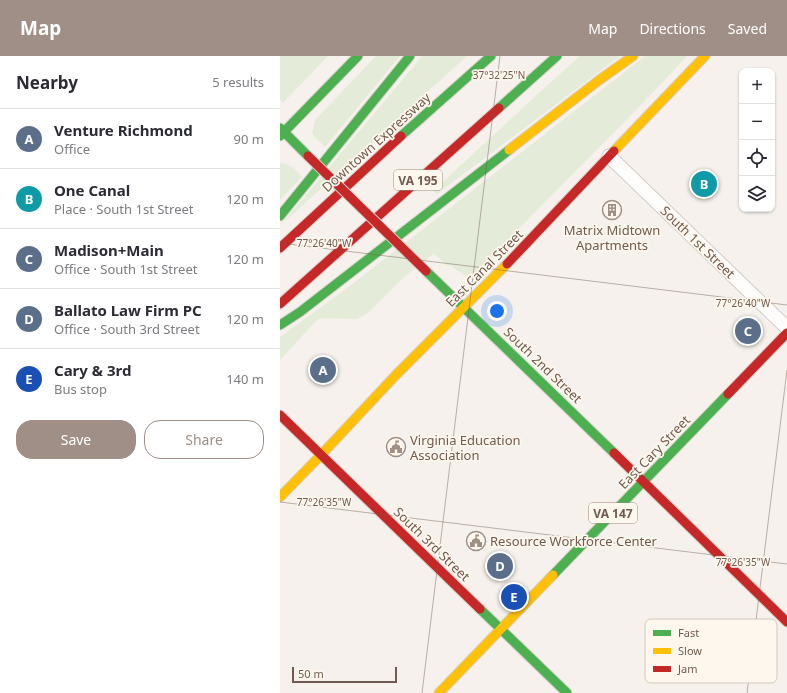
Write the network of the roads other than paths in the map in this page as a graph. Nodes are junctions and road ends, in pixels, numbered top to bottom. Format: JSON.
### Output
{"nodes":[{"id":1,"x":358,"y":56,"type":"edge"},
{"id":2,"x":410,"y":56,"type":"edge"},
{"id":3,"x":491,"y":56,"type":"edge"},
{"id":4,"x":557,"y":56,"type":"edge"},
{"id":5,"x":633,"y":56,"type":"edge"},
{"id":6,"x":705,"y":56,"type":"edge"},
{"id":7,"x":281,"y":132,"type":"edge"},
{"id":8,"x":609,"y":156,"type":"junction"},
{"id":9,"x":280,"y":216,"type":"edge"},
{"id":10,"x":280,"y":248,"type":"edge"},
{"id":11,"x":280,"y":304,"type":"edge"},
{"id":12,"x":464,"y":307,"type":"junction"},
{"id":13,"x":280,"y":325,"type":"edge"},
{"id":14,"x":787,"y":328,"type":"edge"},
{"id":15,"x":787,"y":333,"type":"edge"},
{"id":16,"x":280,"y":415,"type":"edge"},
{"id":17,"x":321,"y":454,"type":"junction"},
{"id":18,"x":644,"y":481,"type":"junction"},
{"id":19,"x":280,"y":497,"type":"edge"},
{"id":20,"x":787,"y":622,"type":"edge"},
{"id":21,"x":501,"y":629,"type":"junction"},
{"id":22,"x":439,"y":693,"type":"edge"},
{"id":23,"x":567,"y":693,"type":"edge"}],
"edges":[{"from":1,"to":7,"type":"main road"},
{"from":2,"to":9,"type":"main road"},
{"from":3,"to":10,"type":"main road","name":"Downtown Expressway"},
{"from":4,"to":11,"type":"main road","number":"VA 195"},
{"from":5,"to":13,"type":"main road"},
{"from":6,"to":8,"type":"main road","name":"East Canal Street"},
{"from":7,"to":12,"type":"main road","name":"South 2nd Street","bridge":true},
{"from":8,"to":12,"type":"main road","name":"East Canal Street"},
{"from":8,"to":14,"type":"street","name":"South 1st Street"},
{"from":12,"to":17,"type":"main road","name":"East Canal Street"},
{"from":12,"to":18,"type":"main road","name":"South 2nd Street"},
{"from":15,"to":18,"type":"main road","name":"East Cary Street","number":"VA 147"},
{"from":16,"to":17,"type":"main road","name":"South 3rd Street"},
{"from":17,"to":19,"type":"main road","name":"East Canal Street"},
{"from":17,"to":21,"type":"main road","name":"South 3rd Street"},
{"from":18,"to":20,"type":"main road","name":"South 2nd Street"},
{"from":18,"to":21,"type":"main road","name":"East Cary Street","number":"VA 147"},
{"from":21,"to":22,"type":"main road","name":"East Cary Street","number":"VA 147"},
{"from":21,"to":23,"type":"main road","name":"South 3rd Street"}]}
